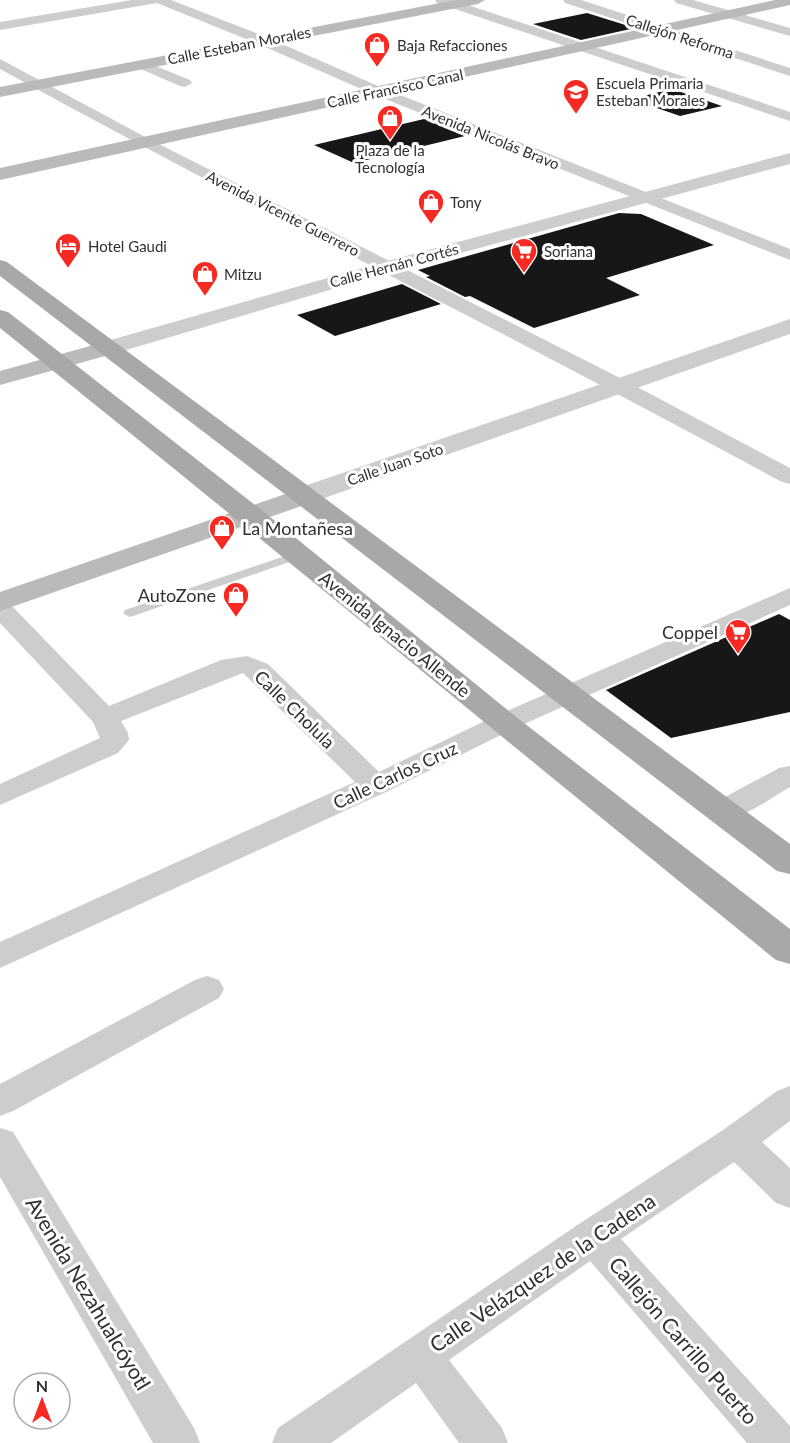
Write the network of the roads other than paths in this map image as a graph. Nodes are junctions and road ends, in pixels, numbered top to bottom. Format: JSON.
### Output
{"nodes":[{"id":1,"x":154,"y":0,"type":"edge"},
{"id":2,"x":160,"y":0,"type":"edge"},
{"id":3,"x":478,"y":0,"type":"edge"},
{"id":4,"x":569,"y":0,"type":"edge"},
{"id":5,"x":689,"y":1,"type":"edge"},
{"id":6,"x":448,"y":2,"type":"edge"},
{"id":7,"x":790,"y":2,"type":"edge"},
{"id":8,"x":731,"y":15,"type":"junction"},
{"id":9,"x":790,"y":23,"type":"edge"},
{"id":10,"x":0,"y":26,"type":"edge"},
{"id":11,"x":767,"y":26,"type":"junction"},
{"id":12,"x":662,"y":30,"type":"junction"},
{"id":13,"x":790,"y":32,"type":"edge"},
{"id":14,"x":261,"y":40,"type":"junction"},
{"id":15,"x":582,"y":47,"type":"junction"},
{"id":16,"x":0,"y":63,"type":"edge"},
{"id":17,"x":141,"y":64,"type":"junction"},
{"id":18,"x":790,"y":72,"type":"edge"},
{"id":19,"x":185,"y":83,"type":"dead end"},
{"id":20,"x":39,"y":84,"type":"junction"},
{"id":21,"x":0,"y":92,"type":"edge"},
{"id":22,"x":380,"y":92,"type":"junction"},
{"id":23,"x":759,"y":94,"type":"dead end"},
{"id":24,"x":739,"y":99,"type":"junction"},
{"id":25,"x":790,"y":117,"type":"edge"},
{"id":26,"x":144,"y":142,"type":"junction"},
{"id":27,"x":790,"y":158,"type":"edge"},
{"id":28,"x":0,"y":174,"type":"edge"},
{"id":29,"x":644,"y":198,"type":"junction"},
{"id":30,"x":790,"y":255,"type":"edge"},
{"id":31,"x":0,"y":266,"type":"edge"},
{"id":32,"x":387,"y":267,"type":"junction"},
{"id":33,"x":0,"y":317,"type":"edge"},
{"id":34,"x":790,"y":326,"type":"edge"},
{"id":35,"x":108,"y":348,"type":"junction"},
{"id":36,"x":56,"y":362,"type":"junction"},
{"id":37,"x":0,"y":378,"type":"edge"},
{"id":38,"x":619,"y":385,"type":"junction"},
{"id":39,"x":790,"y":477,"type":"edge"},
{"id":40,"x":303,"y":496,"type":"junction"},
{"id":41,"x":249,"y":514,"type":"junction"},
{"id":42,"x":300,"y":555,"type":"junction"},
{"id":43,"x":790,"y":596,"type":"edge"},
{"id":44,"x":0,"y":602,"type":"edge"},
{"id":45,"x":0,"y":608,"type":"edge"},
{"id":46,"x":129,"y":613,"type":"dead end"},
{"id":47,"x":566,"y":695,"type":"junction"},
{"id":48,"x":105,"y":718,"type":"junction"},
{"id":49,"x":503,"y":723,"type":"junction"},
{"id":50,"x":790,"y":775,"type":"edge"},
{"id":51,"x":375,"y":786,"type":"junction"},
{"id":52,"x":0,"y":795,"type":"edge"},
{"id":53,"x":723,"y":811,"type":"junction"},
{"id":54,"x":790,"y":862,"type":"edge"},
{"id":55,"x":790,"y":950,"type":"edge"},
{"id":56,"x":0,"y":956,"type":"edge"},
{"id":57,"x":207,"y":989,"type":"dead end"},
{"id":58,"x":0,"y":1101,"type":"edge"},
{"id":59,"x":790,"y":1101,"type":"edge"},
{"id":60,"x":736,"y":1141,"type":"junction"},
{"id":61,"x":0,"y":1143,"type":"edge"},
{"id":62,"x":790,"y":1192,"type":"edge"},
{"id":63,"x":593,"y":1236,"type":"junction"},
{"id":64,"x":420,"y":1354,"type":"junction"},
{"id":65,"x":178,"y":1443,"type":"edge"},
{"id":66,"x":294,"y":1443,"type":"edge"},
{"id":67,"x":486,"y":1443,"type":"edge"},
{"id":68,"x":776,"y":1443,"type":"edge"}],
"edges":[{"from":1,"to":10,"type":"street"},
{"from":2,"to":14,"type":"street","name":"Avenida Nicolás Bravo"},
{"from":3,"to":6,"type":"main road","name":"Calle Esteban Morales"},
{"from":4,"to":12,"type":"street","name":"Callejón Reforma"},
{"from":5,"to":8,"type":"street"},
{"from":6,"to":14,"type":"main road","name":"Calle Esteban Morales"},
{"from":6,"to":15,"type":"street"},
{"from":7,"to":8,"type":"main road","name":"Calle Francisco Canal"},
{"from":8,"to":11,"type":"street"},
{"from":8,"to":12,"type":"main road","name":"Calle Francisco Canal"},
{"from":9,"to":11,"type":"street"},
{"from":11,"to":13,"type":"street"},
{"from":12,"to":15,"type":"main road","name":"Calle Francisco Canal"},
{"from":12,"to":18,"type":"street","name":"Callejón Reforma"},
{"from":14,"to":17,"type":"main road","name":"Calle Esteban Morales"},
{"from":14,"to":22,"type":"street","name":"Avenida Nicolás Bravo"},
{"from":15,"to":22,"type":"main road","name":"Calle Francisco Canal"},
{"from":15,"to":24,"type":"street"},
{"from":16,"to":20,"type":"street","name":"Avenida Vicente Guerrero"},
{"from":17,"to":19,"type":"street"},
{"from":17,"to":20,"type":"main road","name":"Calle Esteban Morales"},
{"from":20,"to":21,"type":"main road","name":"Calle Esteban Morales"},
{"from":20,"to":26,"type":"street","name":"Avenida Vicente Guerrero"},
{"from":22,"to":26,"type":"main road","name":"Calle Francisco Canal"},
{"from":22,"to":29,"type":"street","name":"Avenida Nicolás Bravo"},
{"from":23,"to":24,"type":"street"},
{"from":24,"to":25,"type":"street"},
{"from":26,"to":28,"type":"main road","name":"Calle Francisco Canal"},
{"from":26,"to":32,"type":"street","name":"Avenida Vicente Guerrero"},
{"from":27,"to":29,"type":"street","name":"Calle Hernán Cortés"},
{"from":29,"to":30,"type":"street","name":"Avenida Nicolás Bravo"},
{"from":29,"to":32,"type":"street","name":"Calle Hernán Cortés"},
{"from":31,"to":35,"type":"main road"},
{"from":32,"to":35,"type":"street","name":"Calle Hernán Cortés"},
{"from":32,"to":38,"type":"street","name":"Avenida Vicente Guerrero"},
{"from":33,"to":36,"type":"main road","name":"Avenida Ignacio Allende"},
{"from":34,"to":38,"type":"street","name":"Calle Juan Soto"},
{"from":35,"to":36,"type":"main road","name":"Calle Hernán Cortés"},
{"from":35,"to":40,"type":"main road"},
{"from":36,"to":37,"type":"main road","name":"Calle Hernán Cortés"},
{"from":36,"to":41,"type":"main road","name":"Avenida Ignacio Allende"},
{"from":38,"to":39,"type":"street","name":"Avenida Vicente Guerrero"},
{"from":38,"to":40,"type":"street","name":"Calle Juan Soto"},
{"from":40,"to":41,"type":"main road","name":"Calle Juan Soto"},
{"from":40,"to":47,"type":"main road"},
{"from":41,"to":42,"type":"main road","name":"Avenida Ignacio Allende"},
{"from":41,"to":44,"type":"main road","name":"Calle Juan Soto"},
{"from":42,"to":46,"type":"lane"},
{"from":42,"to":49,"type":"main road","name":"Avenida Ignacio Allende"},
{"from":43,"to":47,"type":"street","name":"Calle Carlos Cruz"},
{"from":45,"to":48,"type":"street"},
{"from":47,"to":49,"type":"street","name":"Calle Carlos Cruz"},
{"from":47,"to":53,"type":"main road"},
{"from":48,"to":51,"type":"street","name":"Calle Cholula"},
{"from":48,"to":52,"type":"street"},
{"from":49,"to":51,"type":"street","name":"Calle Carlos Cruz"},
{"from":49,"to":55,"type":"main road","name":"Avenida Ignacio Allende"},
{"from":50,"to":53,"type":"street"},
{"from":51,"to":56,"type":"street","name":"Calle Carlos Cruz"},
{"from":53,"to":54,"type":"main road"},
{"from":57,"to":58,"type":"street"},
{"from":59,"to":60,"type":"street","name":"Calle Velázquez de la Cadena"},
{"from":60,"to":62,"type":"street"},
{"from":60,"to":63,"type":"street","name":"Calle Velázquez de la Cadena"},
{"from":61,"to":65,"type":"street","name":"Avenida Nezahualcóyotl"},
{"from":63,"to":64,"type":"street","name":"Calle Velázquez de la Cadena"},
{"from":63,"to":68,"type":"street","name":"Callejón Carrillo Puerto"},
{"from":64,"to":66,"type":"street","name":"Calle Velázquez de la Cadena"},
{"from":64,"to":67,"type":"street"}]}
